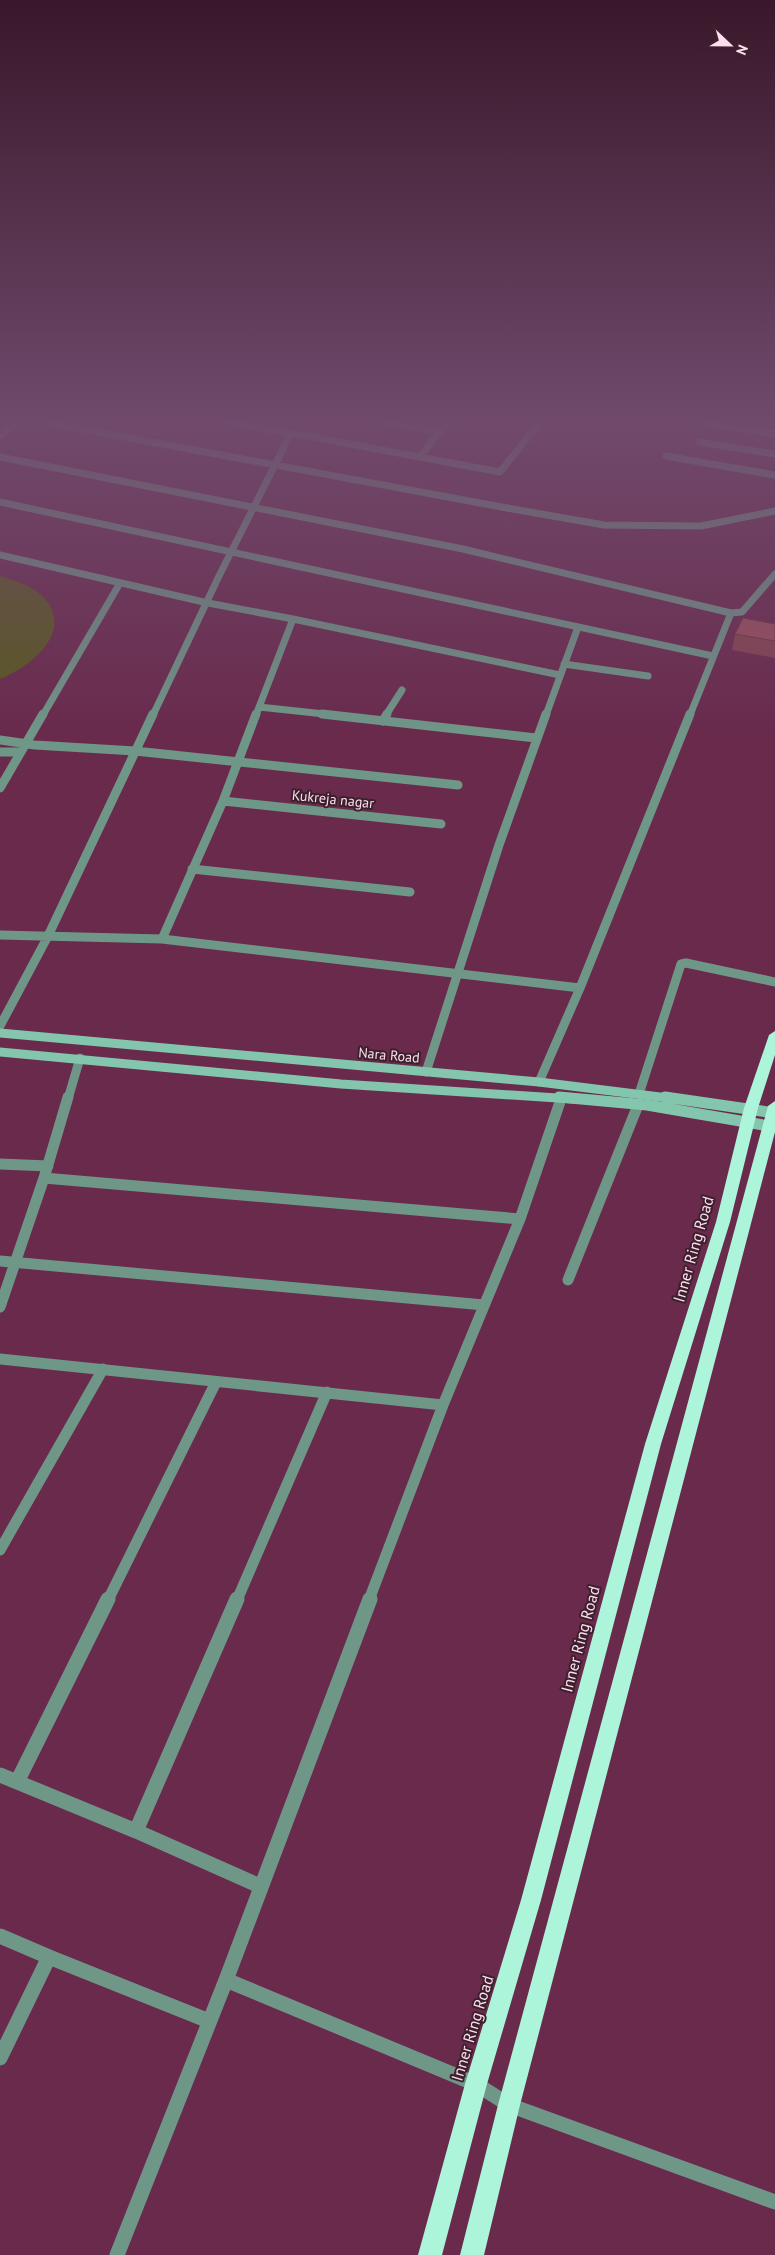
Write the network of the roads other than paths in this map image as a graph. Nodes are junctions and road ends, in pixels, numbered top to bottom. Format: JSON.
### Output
{"nodes":[{"id":1,"x":112,"y":527,"type":"edge"},
{"id":2,"x":244,"y":527,"type":"edge"},
{"id":3,"x":355,"y":527,"type":"edge"},
{"id":4,"x":230,"y":554,"type":"junction"},
{"id":5,"x":0,"y":555,"type":"edge"},
{"id":6,"x":775,"y":574,"type":"edge"},
{"id":7,"x":120,"y":583,"type":"junction"},
{"id":8,"x":208,"y":603,"type":"junction"},
{"id":9,"x":731,"y":613,"type":"junction"},
{"id":10,"x":293,"y":619,"type":"junction"},
{"id":11,"x":578,"y":627,"type":"junction"},
{"id":12,"x":713,"y":656,"type":"junction"},
{"id":13,"x":564,"y":664,"type":"junction"},
{"id":14,"x":560,"y":675,"type":"junction"},
{"id":15,"x":648,"y":676,"type":"dead end"},
{"id":16,"x":402,"y":690,"type":"dead end"},
{"id":17,"x":259,"y":707,"type":"junction"},
{"id":18,"x":383,"y":721,"type":"junction"},
{"id":19,"x":536,"y":738,"type":"junction"},
{"id":20,"x":0,"y":740,"type":"edge"},
{"id":21,"x":25,"y":744,"type":"junction"},
{"id":22,"x":135,"y":751,"type":"junction"},
{"id":23,"x":0,"y":752,"type":"edge"},
{"id":24,"x":20,"y":752,"type":"junction"},
{"id":25,"x":238,"y":762,"type":"junction"},
{"id":26,"x":458,"y":785,"type":"dead end"},
{"id":27,"x":0,"y":788,"type":"edge"},
{"id":28,"x":223,"y":801,"type":"junction"},
{"id":29,"x":441,"y":824,"type":"dead end"},
{"id":30,"x":192,"y":870,"type":"junction"},
{"id":31,"x":410,"y":892,"type":"dead end"},
{"id":32,"x":0,"y":935,"type":"edge"},
{"id":33,"x":48,"y":936,"type":"junction"},
{"id":34,"x":162,"y":939,"type":"junction"},
{"id":35,"x":458,"y":973,"type":"junction"},
{"id":36,"x":775,"y":982,"type":"edge"},
{"id":37,"x":580,"y":988,"type":"junction"},
{"id":38,"x":0,"y":1026,"type":"edge"},
{"id":39,"x":0,"y":1033,"type":"edge"},
{"id":40,"x":775,"y":1035,"type":"edge"},
{"id":41,"x":0,"y":1052,"type":"edge"},
{"id":42,"x":80,"y":1058,"type":"junction"},
{"id":43,"x":426,"y":1072,"type":"junction"},
{"id":44,"x":540,"y":1082,"type":"junction"},
{"id":45,"x":561,"y":1099,"type":"junction"},
{"id":46,"x":639,"y":1100,"type":"junction"},
{"id":47,"x":750,"y":1115,"type":"junction"},
{"id":48,"x":774,"y":1117,"type":"edge"},
{"id":49,"x":0,"y":1164,"type":"edge"},
{"id":50,"x":48,"y":1166,"type":"junction"},
{"id":51,"x":44,"y":1178,"type":"junction"},
{"id":52,"x":520,"y":1219,"type":"junction"},
{"id":53,"x":0,"y":1260,"type":"edge"},
{"id":54,"x":14,"y":1261,"type":"junction"},
{"id":55,"x":568,"y":1280,"type":"dead end"},
{"id":56,"x":484,"y":1305,"type":"junction"},
{"id":57,"x":0,"y":1308,"type":"edge"},
{"id":58,"x":0,"y":1359,"type":"edge"},
{"id":59,"x":103,"y":1369,"type":"junction"},
{"id":60,"x":216,"y":1382,"type":"junction"},
{"id":61,"x":327,"y":1392,"type":"junction"},
{"id":62,"x":444,"y":1405,"type":"junction"},
{"id":63,"x":0,"y":1550,"type":"edge"},
{"id":64,"x":0,"y":1775,"type":"edge"},
{"id":65,"x":17,"y":1782,"type":"junction"},
{"id":66,"x":136,"y":1831,"type":"junction"},
{"id":67,"x":260,"y":1886,"type":"junction"},
{"id":68,"x":0,"y":1936,"type":"edge"},
{"id":69,"x":49,"y":1957,"type":"junction"},
{"id":70,"x":226,"y":1980,"type":"junction"},
{"id":71,"x":209,"y":2021,"type":"junction"},
{"id":72,"x":0,"y":2058,"type":"edge"},
{"id":73,"x":476,"y":2084,"type":"junction"},
{"id":74,"x":510,"y":2105,"type":"junction"},
{"id":75,"x":775,"y":2202,"type":"edge"},
{"id":76,"x":117,"y":2255,"type":"edge"},
{"id":77,"x":430,"y":2255,"type":"edge"},
{"id":78,"x":472,"y":2255,"type":"edge"}],
"edges":[{"from":1,"to":4,"type":"street"},
{"from":2,"to":4,"type":"street"},
{"from":3,"to":9,"type":"street"},
{"from":4,"to":8,"type":"street"},
{"from":4,"to":11,"type":"street"},
{"from":5,"to":7,"type":"street"},
{"from":6,"to":9,"type":"street"},
{"from":7,"to":8,"type":"street"},
{"from":7,"to":21,"type":"street"},
{"from":8,"to":10,"type":"street"},
{"from":8,"to":22,"type":"street"},
{"from":9,"to":12,"type":"street"},
{"from":10,"to":14,"type":"street"},
{"from":10,"to":17,"type":"street"},
{"from":11,"to":12,"type":"street"},
{"from":11,"to":13,"type":"street"},
{"from":12,"to":37,"type":"street"},
{"from":13,"to":14,"type":"street"},
{"from":13,"to":15,"type":"street"},
{"from":14,"to":19,"type":"street"},
{"from":16,"to":18,"type":"street"},
{"from":17,"to":18,"type":"street"},
{"from":17,"to":25,"type":"street"},
{"from":18,"to":19,"type":"street"},
{"from":19,"to":35,"type":"street"},
{"from":20,"to":21,"type":"street"},
{"from":21,"to":22,"type":"street"},
{"from":21,"to":24,"type":"street"},
{"from":22,"to":25,"type":"street"},
{"from":22,"to":33,"type":"street"},
{"from":23,"to":24,"type":"street"},
{"from":24,"to":27,"type":"street"},
{"from":25,"to":26,"type":"street"},
{"from":25,"to":28,"type":"street"},
{"from":28,"to":29,"type":"street","name":"Kukreja nagar"},
{"from":28,"to":30,"type":"street"},
{"from":30,"to":31,"type":"street"},
{"from":30,"to":34,"type":"street"},
{"from":32,"to":33,"type":"street"},
{"from":33,"to":34,"type":"street"},
{"from":33,"to":38,"type":"street"},
{"from":34,"to":35,"type":"street"},
{"from":35,"to":37,"type":"street"},
{"from":35,"to":43,"type":"street"},
{"from":36,"to":46,"type":"street"},
{"from":37,"to":44,"type":"street"},
{"from":39,"to":43,"type":"main road","name":"Nara Road"},
{"from":40,"to":47,"type":"highway","name":"Inner Ring Road"},
{"from":41,"to":42,"type":"main road","name":"Nara Road"},
{"from":42,"to":45,"type":"main road","name":"Nara Road"},
{"from":42,"to":50,"type":"street"},
{"from":43,"to":44,"type":"main road","name":"Nara Road"},
{"from":44,"to":46,"type":"main road","name":"Nara Road"},
{"from":45,"to":46,"type":"main road","name":"Nara Road"},
{"from":45,"to":52,"type":"street"},
{"from":46,"to":47,"type":"main road","name":"Nara Road"},
{"from":46,"to":47,"type":"main road","name":"Nara Road"},
{"from":46,"to":55,"type":"street"},
{"from":47,"to":48,"type":"main road","name":"Nara Road"},
{"from":47,"to":48,"type":"main road","name":"Nara Road"},
{"from":47,"to":73,"type":"highway","name":"Inner Ring Road"},
{"from":48,"to":74,"type":"highway"},
{"from":49,"to":50,"type":"street"},
{"from":50,"to":51,"type":"street"},
{"from":51,"to":52,"type":"street"},
{"from":51,"to":54,"type":"street"},
{"from":52,"to":56,"type":"street"},
{"from":53,"to":54,"type":"street"},
{"from":54,"to":56,"type":"street"},
{"from":54,"to":57,"type":"street"},
{"from":56,"to":62,"type":"street"},
{"from":58,"to":59,"type":"street"},
{"from":59,"to":60,"type":"street"},
{"from":59,"to":63,"type":"street"},
{"from":60,"to":61,"type":"street"},
{"from":60,"to":65,"type":"street"},
{"from":61,"to":62,"type":"street"},
{"from":61,"to":66,"type":"street"},
{"from":62,"to":67,"type":"street"},
{"from":64,"to":65,"type":"street"},
{"from":65,"to":66,"type":"street"},
{"from":66,"to":67,"type":"street"},
{"from":67,"to":70,"type":"street"},
{"from":68,"to":69,"type":"street"},
{"from":69,"to":71,"type":"street"},
{"from":69,"to":72,"type":"street"},
{"from":70,"to":71,"type":"street"},
{"from":70,"to":73,"type":"street"},
{"from":71,"to":76,"type":"street"},
{"from":73,"to":74,"type":"street"},
{"from":73,"to":77,"type":"highway","name":"Inner Ring Road"},
{"from":74,"to":75,"type":"street"},
{"from":74,"to":78,"type":"highway"}]}
